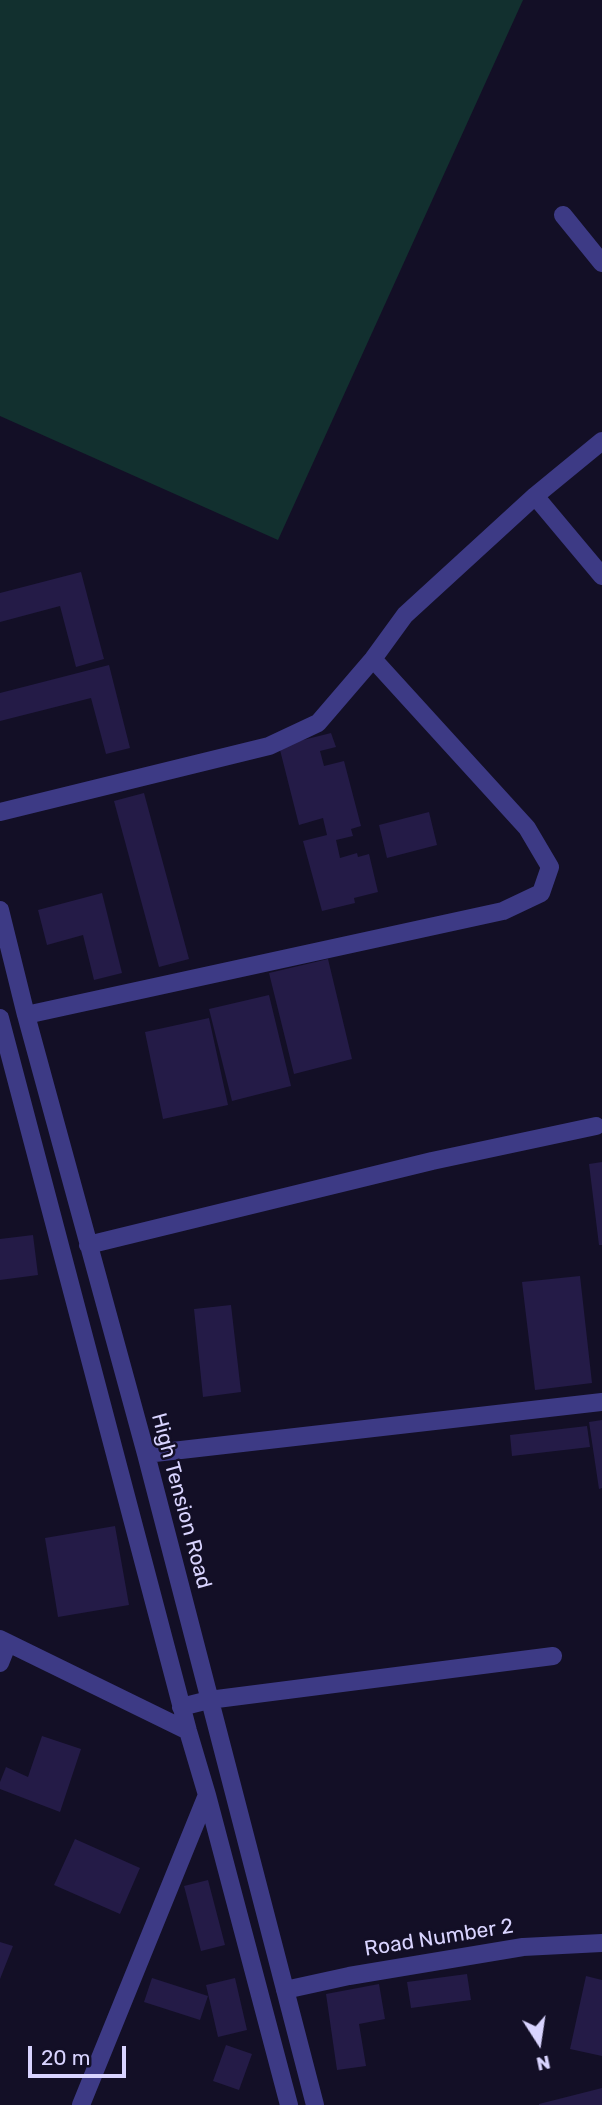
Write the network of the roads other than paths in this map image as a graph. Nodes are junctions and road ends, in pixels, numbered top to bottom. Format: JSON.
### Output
{"nodes":[{"id":1,"x":563,"y":215,"type":"dead end"},
{"id":2,"x":602,"y":263,"type":"edge"},
{"id":3,"x":602,"y":441,"type":"edge"},
{"id":4,"x":535,"y":496,"type":"junction"},
{"id":5,"x":602,"y":576,"type":"edge"},
{"id":6,"x":373,"y":659,"type":"junction"},
{"id":7,"x":0,"y":812,"type":"edge"},
{"id":8,"x":0,"y":910,"type":"edge"},
{"id":9,"x":26,"y":1015,"type":"junction"},
{"id":10,"x":0,"y":1018,"type":"edge"},
{"id":11,"x":596,"y":1126,"type":"dead end"},
{"id":12,"x":88,"y":1245,"type":"junction"},
{"id":13,"x":602,"y":1402,"type":"edge"},
{"id":14,"x":146,"y":1454,"type":"junction"},
{"id":15,"x":4,"y":1641,"type":"edge"},
{"id":16,"x":553,"y":1656,"type":"dead end"},
{"id":17,"x":0,"y":1663,"type":"edge"},
{"id":18,"x":209,"y":1700,"type":"junction"},
{"id":19,"x":181,"y":1707,"type":"junction"},
{"id":20,"x":188,"y":1731,"type":"junction"},
{"id":21,"x":207,"y":1795,"type":"junction"},
{"id":22,"x":602,"y":1943,"type":"edge"},
{"id":23,"x":285,"y":1990,"type":"junction"},
{"id":24,"x":81,"y":2105,"type":"edge"},
{"id":25,"x":289,"y":2105,"type":"edge"},
{"id":26,"x":315,"y":2105,"type":"edge"}],
"edges":[{"from":1,"to":2,"type":"street"},
{"from":3,"to":4,"type":"street"},
{"from":4,"to":5,"type":"street"},
{"from":4,"to":6,"type":"street"},
{"from":6,"to":7,"type":"street"},
{"from":6,"to":9,"type":"street"},
{"from":8,"to":9,"type":"street","name":"High Tension Road"},
{"from":9,"to":12,"type":"street","name":"High Tension Road"},
{"from":10,"to":19,"type":"street"},
{"from":11,"to":12,"type":"street"},
{"from":12,"to":14,"type":"street","name":"High Tension Road"},
{"from":13,"to":14,"type":"street"},
{"from":14,"to":18,"type":"street","name":"High Tension Road"},
{"from":15,"to":17,"type":"street"},
{"from":15,"to":20,"type":"street"},
{"from":16,"to":18,"type":"street"},
{"from":18,"to":19,"type":"street"},
{"from":18,"to":23,"type":"street","name":"High Tension Road"},
{"from":19,"to":20,"type":"street"},
{"from":20,"to":21,"type":"street"},
{"from":21,"to":24,"type":"street"},
{"from":21,"to":25,"type":"street"},
{"from":22,"to":23,"type":"street","name":"Road Number 2"},
{"from":23,"to":26,"type":"street","name":"High Tension Road"}]}
